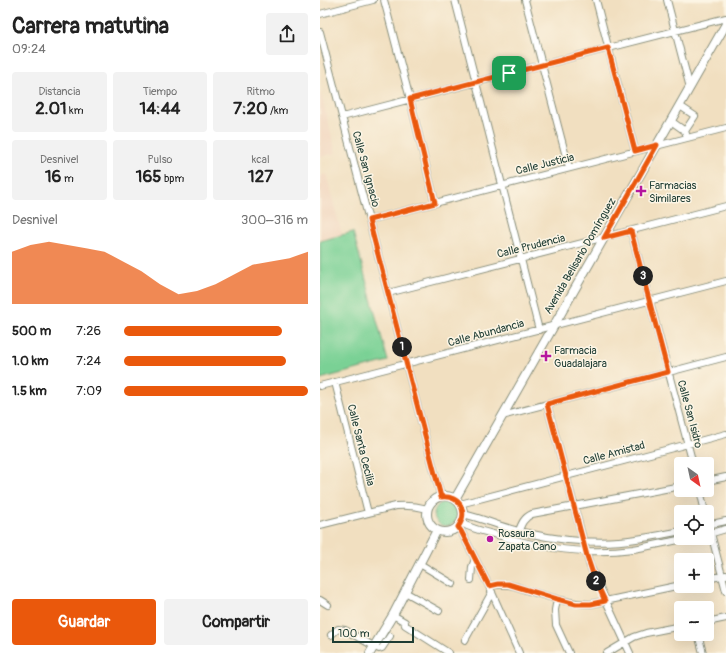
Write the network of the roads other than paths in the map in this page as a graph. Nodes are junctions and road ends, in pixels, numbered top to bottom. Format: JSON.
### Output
{"nodes":[{"id":1,"x":373,"y":0,"type":"edge"},
{"id":2,"x":384,"y":0,"type":"edge"},
{"id":3,"x":455,"y":0,"type":"edge"},
{"id":4,"x":526,"y":0,"type":"edge"},
{"id":5,"x":596,"y":0,"type":"edge"},
{"id":6,"x":667,"y":0,"type":"edge"},
{"id":7,"x":320,"y":14,"type":"edge"},
{"id":8,"x":726,"y":18,"type":"edge"},
{"id":9,"x":726,"y":24,"type":"edge"},
{"id":10,"x":675,"y":31,"type":"junction"},
{"id":11,"x":320,"y":34,"type":"edge"},
{"id":12,"x":608,"y":48,"type":"junction"},
{"id":13,"x":323,"y":56,"type":"edge"},
{"id":14,"x":542,"y":65,"type":"junction"},
{"id":15,"x":476,"y":82,"type":"junction"},
{"id":16,"x":690,"y":88,"type":"junction"},
{"id":17,"x":410,"y":99,"type":"junction"},
{"id":18,"x":680,"y":106,"type":"junction"},
{"id":19,"x":342,"y":118,"type":"junction"},
{"id":20,"x":671,"y":121,"type":"junction"},
{"id":21,"x":726,"y":128,"type":"edge"},
{"id":22,"x":685,"y":131,"type":"junction"},
{"id":23,"x":687,"y":138,"type":"junction"},
{"id":24,"x":657,"y":145,"type":"junction"},
{"id":25,"x":635,"y":151,"type":"junction"},
{"id":26,"x":569,"y":168,"type":"junction"},
{"id":27,"x":503,"y":185,"type":"junction"},
{"id":28,"x":435,"y":203,"type":"junction"},
{"id":29,"x":726,"y":206,"type":"edge"},
{"id":30,"x":369,"y":220,"type":"junction"},
{"id":31,"x":631,"y":231,"type":"junction"},
{"id":32,"x":604,"y":238,"type":"junction"},
{"id":33,"x":521,"y":258,"type":"junction"},
{"id":34,"x":726,"y":282,"type":"edge"},
{"id":35,"x":388,"y":293,"type":"junction"},
{"id":36,"x":650,"y":301,"type":"junction"},
{"id":37,"x":552,"y":326,"type":"junction"},
{"id":38,"x":539,"y":330,"type":"junction"},
{"id":39,"x":726,"y":357,"type":"edge"},
{"id":40,"x":407,"y":364,"type":"junction"},
{"id":41,"x":668,"y":372,"type":"junction"},
{"id":42,"x":335,"y":382,"type":"junction"},
{"id":43,"x":320,"y":386,"type":"edge"},
{"id":44,"x":547,"y":404,"type":"junction"},
{"id":45,"x":502,"y":416,"type":"junction"},
{"id":46,"x":726,"y":434,"type":"edge"},
{"id":47,"x":688,"y":444,"type":"junction"},
{"id":48,"x":691,"y":457,"type":"edge"},
{"id":49,"x":566,"y":476,"type":"junction"},
{"id":50,"x":726,"y":477,"type":"edge"},
{"id":51,"x":714,"y":480,"type":"edge"},
{"id":52,"x":674,"y":487,"type":"edge"},
{"id":53,"x":441,"y":497,"type":"junction"},
{"id":54,"x":457,"y":501,"type":"junction"},
{"id":55,"x":574,"y":506,"type":"junction"},
{"id":56,"x":428,"y":510,"type":"junction"},
{"id":57,"x":368,"y":513,"type":"junction"},
{"id":58,"x":461,"y":521,"type":"junction"},
{"id":59,"x":726,"y":521,"type":"edge"},
{"id":60,"x":714,"y":522,"type":"edge"},
{"id":61,"x":320,"y":525,"type":"edge"},
{"id":62,"x":437,"y":530,"type":"junction"},
{"id":63,"x":726,"y":530,"type":"edge"},
{"id":64,"x":519,"y":531,"type":"junction"},
{"id":65,"x":674,"y":531,"type":"edge"},
{"id":66,"x":714,"y":533,"type":"edge"},
{"id":67,"x":515,"y":540,"type":"junction"},
{"id":68,"x":674,"y":541,"type":"edge"},
{"id":69,"x":583,"y":542,"type":"junction"},
{"id":70,"x":713,"y":545,"type":"edge"},
{"id":71,"x":585,"y":551,"type":"junction"},
{"id":72,"x":475,"y":559,"type":"junction"},
{"id":73,"x":420,"y":564,"type":"junction"},
{"id":74,"x":724,"y":576,"type":"edge"},
{"id":75,"x":714,"y":578,"type":"edge"},
{"id":76,"x":471,"y":580,"type":"dead end"},
{"id":77,"x":453,"y":584,"type":"dead end"},
{"id":78,"x":489,"y":586,"type":"junction"},
{"id":79,"x":674,"y":586,"type":"edge"},
{"id":80,"x":726,"y":591,"type":"edge"},
{"id":81,"x":405,"y":592,"type":"junction"},
{"id":82,"x":492,"y":592,"type":"junction"},
{"id":83,"x":557,"y":599,"type":"junction"},
{"id":84,"x":320,"y":600,"type":"edge"},
{"id":85,"x":605,"y":601,"type":"junction"},
{"id":86,"x":328,"y":605,"type":"dead end"},
{"id":87,"x":439,"y":611,"type":"dead end"},
{"id":88,"x":392,"y":617,"type":"junction"},
{"id":89,"x":726,"y":618,"type":"edge"},
{"id":90,"x":714,"y":621,"type":"edge"},
{"id":91,"x":674,"y":627,"type":"edge"},
{"id":92,"x":331,"y":635,"type":"dead end"},
{"id":93,"x":390,"y":636,"type":"dead end"},
{"id":94,"x":465,"y":640,"type":"dead end"},
{"id":95,"x":700,"y":641,"type":"edge"},
{"id":96,"x":625,"y":643,"type":"junction"},
{"id":97,"x":372,"y":649,"type":"edge"},
{"id":98,"x":448,"y":653,"type":"edge"},
{"id":99,"x":519,"y":653,"type":"edge"},
{"id":100,"x":569,"y":653,"type":"edge"},
{"id":101,"x":606,"y":653,"type":"edge"},
{"id":102,"x":630,"y":653,"type":"edge"},
{"id":103,"x":703,"y":653,"type":"edge"}],
"edges":[{"from":1,"to":7,"type":"street"},
{"from":2,"to":17,"type":"street"},
{"from":3,"to":15,"type":"street"},
{"from":4,"to":14,"type":"street"},
{"from":5,"to":12,"type":"street"},
{"from":6,"to":10,"type":"street"},
{"from":8,"to":10,"type":"street"},
{"from":9,"to":16,"type":"main road","name":"Avenida Belisario Domínguez"},
{"from":10,"to":12,"type":"street"},
{"from":10,"to":16,"type":"street"},
{"from":11,"to":13,"type":"street","name":"Calle San Ignacio"},
{"from":12,"to":14,"type":"street"},
{"from":12,"to":25,"type":"street"},
{"from":13,"to":19,"type":"street","name":"Calle San Ignacio"},
{"from":14,"to":15,"type":"street"},
{"from":14,"to":26,"type":"street"},
{"from":15,"to":17,"type":"street"},
{"from":15,"to":27,"type":"street"},
{"from":16,"to":18,"type":"main road","name":"Avenida Belisario Domínguez"},
{"from":17,"to":19,"type":"street"},
{"from":17,"to":28,"type":"street"},
{"from":18,"to":20,"type":"main road","name":"Avenida Belisario Domínguez"},
{"from":18,"to":22,"type":"street"},
{"from":19,"to":30,"type":"street","name":"Calle San Ignacio"},
{"from":20,"to":22,"type":"street"},
{"from":20,"to":24,"type":"main road","name":"Avenida Belisario Domínguez"},
{"from":21,"to":23,"type":"street","name":"Calle Justicia"},
{"from":22,"to":23,"type":"street"},
{"from":23,"to":24,"type":"street","name":"Calle Justicia"},
{"from":24,"to":25,"type":"street","name":"Calle Justicia"},
{"from":24,"to":32,"type":"main road","name":"Avenida Belisario Domínguez"},
{"from":25,"to":26,"type":"street","name":"Calle Justicia"},
{"from":26,"to":27,"type":"street","name":"Calle Justicia"},
{"from":27,"to":28,"type":"street","name":"Calle Justicia"},
{"from":27,"to":33,"type":"street"},
{"from":28,"to":30,"type":"street","name":"Calle Justicia"},
{"from":29,"to":31,"type":"street","name":"Calle Prudencia"},
{"from":30,"to":35,"type":"street","name":"Calle San Ignacio"},
{"from":31,"to":32,"type":"street","name":"Calle Prudencia"},
{"from":31,"to":36,"type":"street","name":"Calle San Isidro"},
{"from":32,"to":33,"type":"street","name":"Calle Prudencia"},
{"from":32,"to":37,"type":"main road","name":"Avenida Belisario Domínguez"},
{"from":33,"to":35,"type":"street","name":"Calle Prudencia"},
{"from":33,"to":38,"type":"street"},
{"from":34,"to":36,"type":"street","name":"Calle Abundancia"},
{"from":35,"to":40,"type":"street","name":"Calle San Ignacio"},
{"from":36,"to":37,"type":"street","name":"Calle Abundancia"},
{"from":36,"to":41,"type":"street","name":"Calle San Isidro"},
{"from":37,"to":38,"type":"street","name":"Calle Abundancia"},
{"from":37,"to":45,"type":"main road","name":"Avenida Belisario Domínguez"},
{"from":38,"to":40,"type":"street","name":"Calle Abundancia"},
{"from":39,"to":41,"type":"street"},
{"from":40,"to":42,"type":"street","name":"Calle Abundancia"},
{"from":40,"to":53,"type":"street","name":"Calle San Ignacio"},
{"from":41,"to":44,"type":"street"},
{"from":41,"to":47,"type":"street","name":"Calle San Isidro"},
{"from":42,"to":43,"type":"street","name":"Calle Abundancia"},
{"from":42,"to":57,"type":"street","name":"Calle Santa Cecilia"},
{"from":44,"to":45,"type":"street"},
{"from":44,"to":49,"type":"street"},
{"from":45,"to":54,"type":"main road","name":"Avenida Belisario Domínguez"},
{"from":46,"to":47,"type":"street","name":"Calle Amistad"},
{"from":47,"to":48,"type":"street","name":"Calle San Isidro"},
{"from":47,"to":49,"type":"street","name":"Calle Amistad"},
{"from":49,"to":54,"type":"street","name":"Calle Amistad"},
{"from":49,"to":55,"type":"street"},
{"from":50,"to":51,"type":"street"},
{"from":52,"to":55,"type":"street"},
{"from":53,"to":54,"type":"main road"},
{"from":53,"to":56,"type":"main road"},
{"from":54,"to":58,"type":"main road"},
{"from":55,"to":64,"type":"street"},
{"from":55,"to":69,"type":"street"},
{"from":56,"to":57,"type":"street"},
{"from":56,"to":62,"type":"main road"},
{"from":57,"to":61,"type":"street"},
{"from":58,"to":62,"type":"main road"},
{"from":58,"to":64,"type":"street"},
{"from":58,"to":67,"type":"street"},
{"from":58,"to":72,"type":"street"},
{"from":59,"to":60,"type":"street"},
{"from":62,"to":73,"type":"main road"},
{"from":63,"to":66,"type":"street"},
{"from":64,"to":67,"type":"street"},
{"from":64,"to":69,"type":"street"},
{"from":65,"to":69,"type":"street"},
{"from":67,"to":71,"type":"street"},
{"from":68,"to":71,"type":"street"},
{"from":69,"to":71,"type":"street"},
{"from":70,"to":74,"type":"street"},
{"from":71,"to":85,"type":"street"},
{"from":72,"to":76,"type":"street"},
{"from":72,"to":78,"type":"street"},
{"from":73,"to":77,"type":"street"},
{"from":73,"to":81,"type":"main road"},
{"from":74,"to":75,"type":"street"},
{"from":74,"to":80,"type":"street"},
{"from":78,"to":82,"type":"street"},
{"from":78,"to":83,"type":"street"},
{"from":79,"to":85,"type":"street"},
{"from":81,"to":87,"type":"street"},
{"from":81,"to":88,"type":"main road"},
{"from":82,"to":94,"type":"street"},
{"from":82,"to":99,"type":"street"},
{"from":83,"to":85,"type":"street"},
{"from":83,"to":100,"type":"street"},
{"from":84,"to":86,"type":"street"},
{"from":85,"to":96,"type":"street"},
{"from":88,"to":97,"type":"main road"},
{"from":88,"to":98,"type":"street"},
{"from":89,"to":90,"type":"street"},
{"from":91,"to":96,"type":"street"},
{"from":92,"to":97,"type":"street"},
{"from":93,"to":97,"type":"street"},
{"from":95,"to":103,"type":"street"},
{"from":96,"to":101,"type":"street"},
{"from":96,"to":102,"type":"street"}]}
